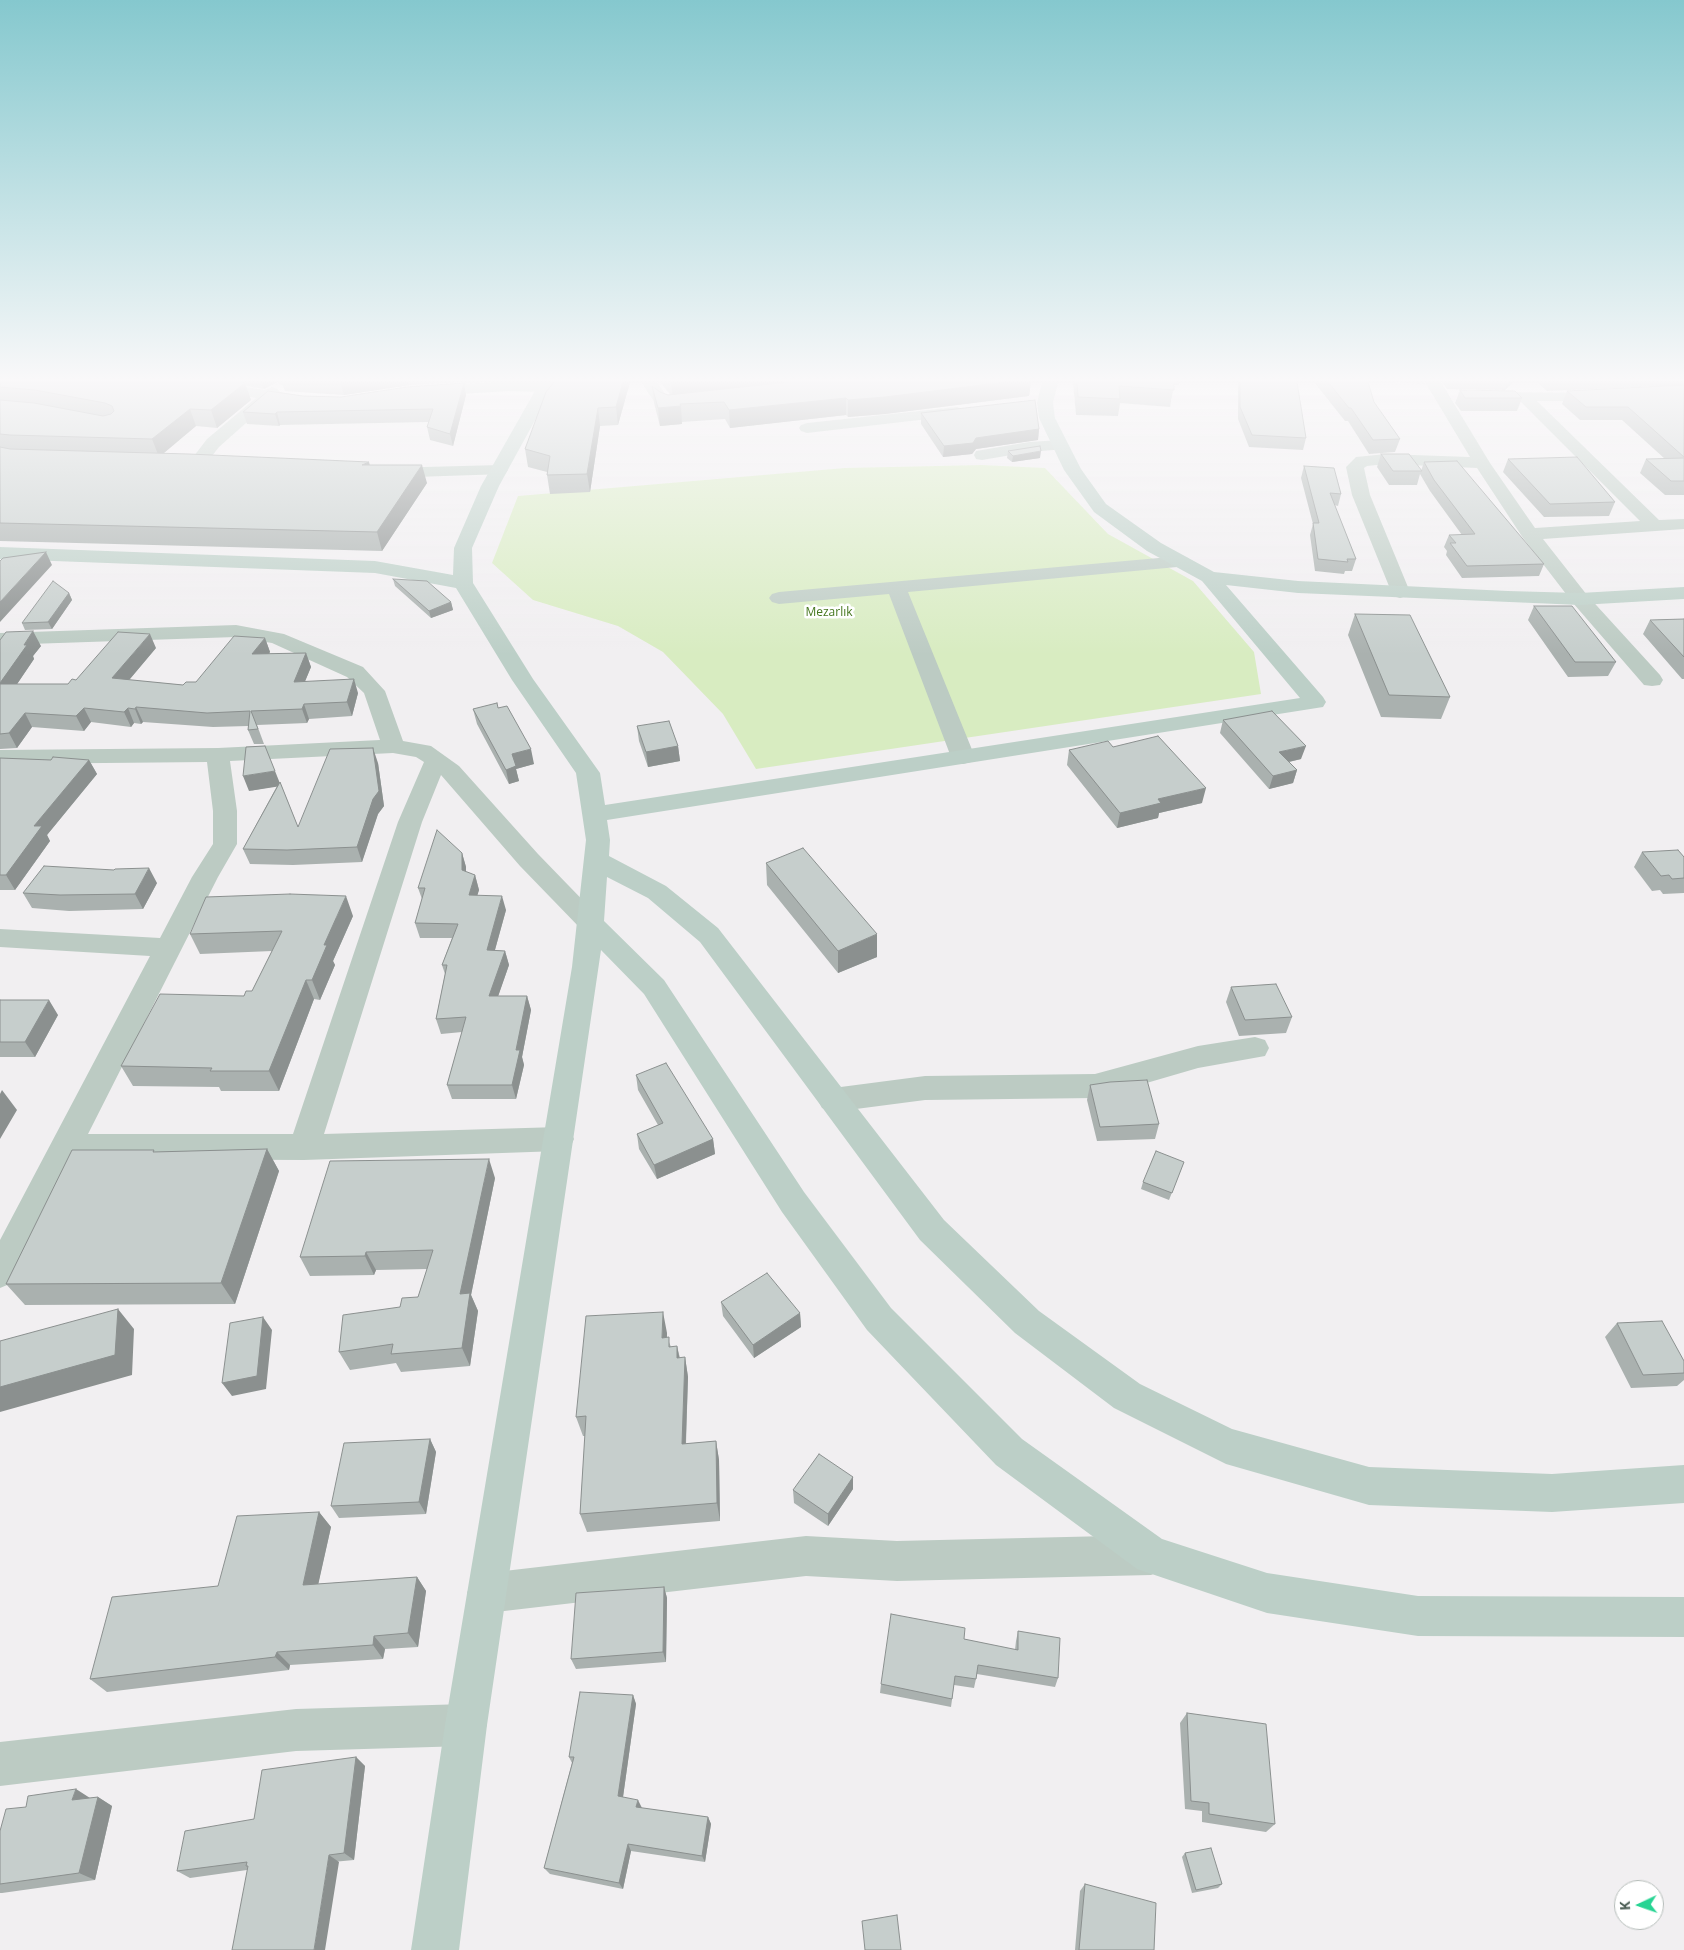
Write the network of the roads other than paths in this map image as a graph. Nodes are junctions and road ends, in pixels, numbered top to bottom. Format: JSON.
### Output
{"nodes":[{"id":1,"x":497,"y":473,"type":"edge"},
{"id":2,"x":1075,"y":473,"type":"edge"},
{"id":3,"x":1356,"y":473,"type":"edge"},
{"id":4,"x":1489,"y":473,"type":"edge"},
{"id":5,"x":1601,"y":473,"type":"edge"},
{"id":6,"x":1684,"y":524,"type":"edge"},
{"id":7,"x":1654,"y":525,"type":"junction"},
{"id":8,"x":1530,"y":534,"type":"junction"},
{"id":9,"x":0,"y":553,"type":"edge"},
{"id":10,"x":1181,"y":562,"type":"junction"},
{"id":11,"x":1209,"y":577,"type":"junction"},
{"id":12,"x":463,"y":583,"type":"junction"},
{"id":13,"x":897,"y":589,"type":"junction"},
{"id":14,"x":1400,"y":592,"type":"junction"},
{"id":15,"x":1684,"y":593,"type":"edge"},
{"id":16,"x":779,"y":598,"type":"dead end"},
{"id":17,"x":1580,"y":598,"type":"junction"},
{"id":18,"x":0,"y":639,"type":"edge"},
{"id":19,"x":1652,"y":680,"type":"dead end"},
{"id":20,"x":393,"y":746,"type":"junction"},
{"id":21,"x":218,"y":754,"type":"junction"},
{"id":22,"x":0,"y":757,"type":"edge"},
{"id":23,"x":963,"y":757,"type":"junction"},
{"id":24,"x":436,"y":760,"type":"junction"},
{"id":25,"x":594,"y":814,"type":"junction"},
{"id":26,"x":596,"y":860,"type":"junction"},
{"id":27,"x":591,"y":924,"type":"junction"},
{"id":28,"x":0,"y":938,"type":"edge"},
{"id":29,"x":168,"y":948,"type":"junction"},
{"id":30,"x":1255,"y":1048,"type":"dead end"},
{"id":31,"x":833,"y":1100,"type":"junction"},
{"id":32,"x":559,"y":1139,"type":"junction"},
{"id":33,"x":67,"y":1146,"type":"junction"},
{"id":34,"x":304,"y":1147,"type":"junction"},
{"id":35,"x":0,"y":1272,"type":"edge"},
{"id":36,"x":1684,"y":1484,"type":"edge"},
{"id":37,"x":1151,"y":1555,"type":"junction"},
{"id":38,"x":487,"y":1593,"type":"junction"},
{"id":39,"x":1684,"y":1617,"type":"edge"},
{"id":40,"x":466,"y":1725,"type":"junction"},
{"id":41,"x":0,"y":1764,"type":"edge"},
{"id":42,"x":435,"y":1950,"type":"edge"}],
"edges":[{"from":1,"to":12,"type":"street"},
{"from":2,"to":10,"type":"street"},
{"from":3,"to":14,"type":"street"},
{"from":4,"to":8,"type":"street"},
{"from":5,"to":7,"type":"street"},
{"from":6,"to":7,"type":"street"},
{"from":7,"to":8,"type":"street"},
{"from":8,"to":17,"type":"street"},
{"from":9,"to":12,"type":"street"},
{"from":10,"to":11,"type":"street"},
{"from":10,"to":13,"type":"street"},
{"from":11,"to":14,"type":"street"},
{"from":11,"to":23,"type":"street"},
{"from":12,"to":25,"type":"street"},
{"from":13,"to":16,"type":"street"},
{"from":13,"to":23,"type":"street"},
{"from":14,"to":17,"type":"street"},
{"from":15,"to":17,"type":"street"},
{"from":17,"to":19,"type":"street"},
{"from":18,"to":20,"type":"street"},
{"from":20,"to":21,"type":"street"},
{"from":20,"to":24,"type":"street"},
{"from":21,"to":22,"type":"street"},
{"from":21,"to":29,"type":"street"},
{"from":23,"to":25,"type":"street"},
{"from":24,"to":27,"type":"street"},
{"from":24,"to":34,"type":"street"},
{"from":25,"to":26,"type":"street"},
{"from":26,"to":27,"type":"street"},
{"from":26,"to":31,"type":"street"},
{"from":27,"to":32,"type":"street"},
{"from":27,"to":37,"type":"street"},
{"from":28,"to":29,"type":"street"},
{"from":29,"to":33,"type":"street"},
{"from":30,"to":31,"type":"street"},
{"from":31,"to":36,"type":"street"},
{"from":32,"to":34,"type":"street"},
{"from":32,"to":38,"type":"street"},
{"from":33,"to":34,"type":"street"},
{"from":33,"to":35,"type":"street"},
{"from":37,"to":38,"type":"street"},
{"from":37,"to":39,"type":"street"},
{"from":38,"to":40,"type":"street"},
{"from":40,"to":41,"type":"street"},
{"from":40,"to":42,"type":"street"}]}
